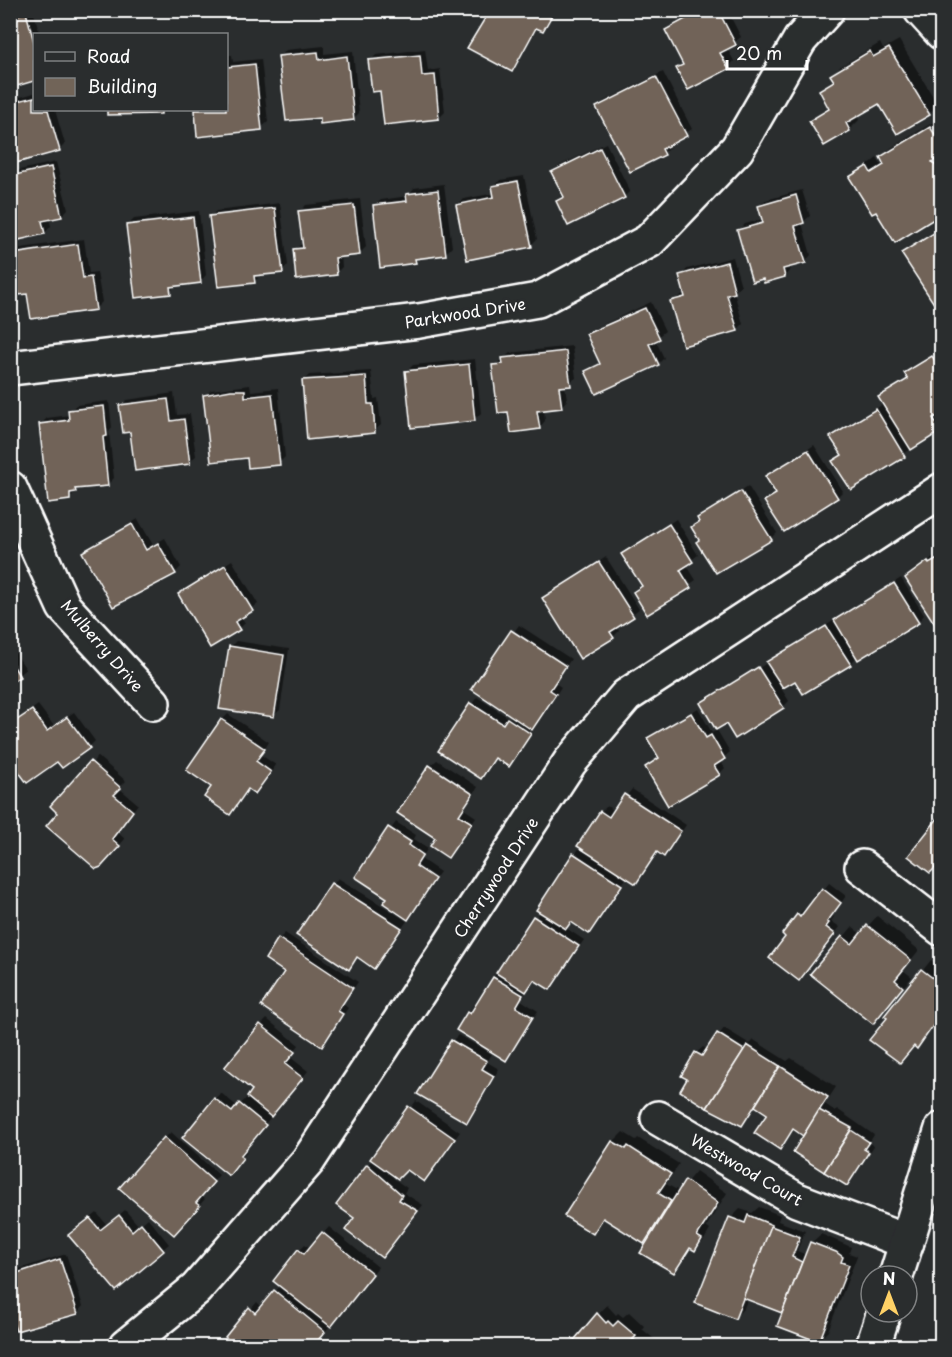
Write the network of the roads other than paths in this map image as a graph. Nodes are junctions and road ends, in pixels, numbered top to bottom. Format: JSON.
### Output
{"nodes":[{"id":1,"x":827,"y":10,"type":"edge"},
{"id":2,"x":921,"y":10,"type":"edge"},
{"id":3,"x":942,"y":33,"type":"edge"},
{"id":4,"x":10,"y":368,"type":"edge"},
{"id":5,"x":10,"y":488,"type":"edge"},
{"id":6,"x":942,"y":490,"type":"edge"},
{"id":7,"x":153,"y":702,"type":"dead end"},
{"id":8,"x":862,"y":867,"type":"dead end"},
{"id":9,"x":942,"y":929,"type":"edge"},
{"id":10,"x":658,"y":1118,"type":"dead end"},
{"id":11,"x":942,"y":1129,"type":"edge"},
{"id":12,"x":907,"y":1242,"type":"junction"},
{"id":13,"x":900,"y":1264,"type":"edge"},
{"id":14,"x":880,"y":1324,"type":"edge"},
{"id":15,"x":126,"y":1347,"type":"edge"},
{"id":16,"x":873,"y":1347,"type":"edge"}],
"edges":[{"from":1,"to":4,"type":"street","name":"Parkwood Drive"},
{"from":2,"to":3,"type":"street"},
{"from":5,"to":7,"type":"street","name":"Mulberry Drive"},
{"from":6,"to":15,"type":"street","name":"Cherrywood Drive"},
{"from":8,"to":9,"type":"street"},
{"from":10,"to":12,"type":"street","name":"Westwood Court"},
{"from":11,"to":12,"type":"street"},
{"from":12,"to":13,"type":"street"},
{"from":14,"to":16,"type":"street"}]}
